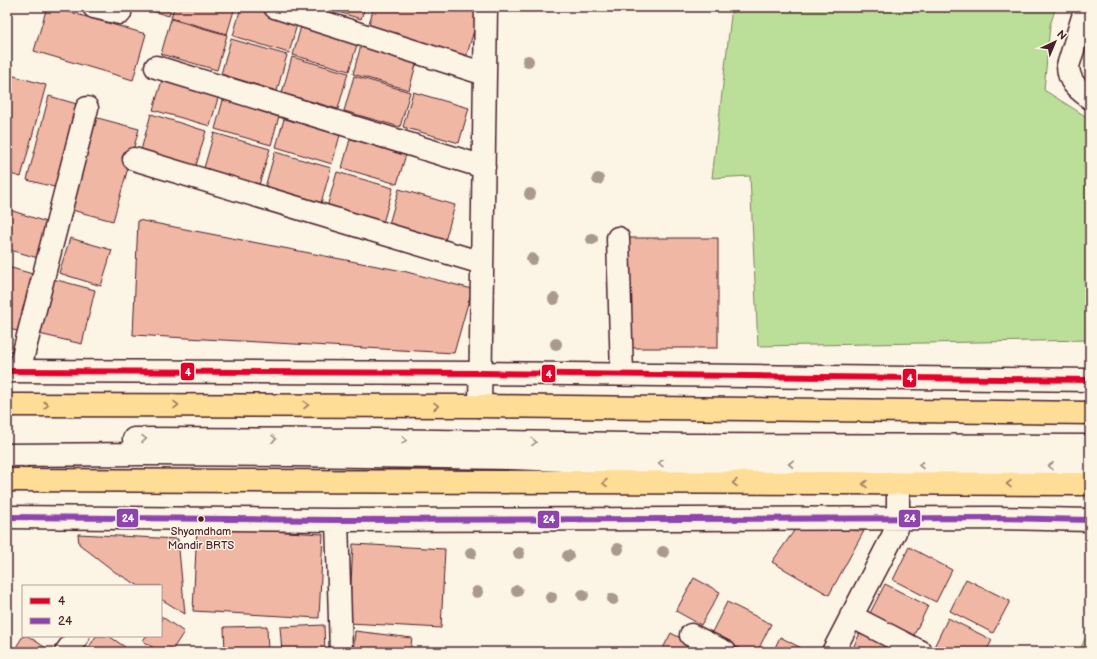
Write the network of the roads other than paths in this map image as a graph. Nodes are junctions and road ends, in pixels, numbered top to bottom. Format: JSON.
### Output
{"nodes":[{"id":1,"x":94,"y":7,"type":"edge"},
{"id":2,"x":275,"y":7,"type":"edge"},
{"id":3,"x":486,"y":7,"type":"edge"},
{"id":4,"x":1086,"y":7,"type":"edge"},
{"id":5,"x":120,"y":13,"type":"dead end"},
{"id":6,"x":156,"y":67,"type":"dead end"},
{"id":7,"x":485,"y":74,"type":"junction"},
{"id":8,"x":1090,"y":98,"type":"edge"},
{"id":9,"x":87,"y":108,"type":"dead end"},
{"id":10,"x":134,"y":159,"type":"dead end"},
{"id":11,"x":484,"y":167,"type":"junction"},
{"id":12,"x":618,"y":238,"type":"dead end"},
{"id":13,"x":482,"y":263,"type":"junction"},
{"id":14,"x":13,"y":371,"type":"edge"},
{"id":15,"x":481,"y":373,"type":"junction"},
{"id":16,"x":622,"y":374,"type":"junction"},
{"id":17,"x":1090,"y":380,"type":"edge"},
{"id":18,"x":7,"y":405,"type":"edge"},
{"id":19,"x":480,"y":406,"type":"junction"},
{"id":20,"x":1090,"y":413,"type":"edge"},
{"id":21,"x":7,"y":440,"type":"edge"},
{"id":22,"x":1090,"y":446,"type":"edge"},
{"id":23,"x":7,"y":455,"type":"edge"},
{"id":24,"x":1090,"y":466,"type":"edge"},
{"id":25,"x":7,"y":480,"type":"edge"},
{"id":26,"x":898,"y":484,"type":"junction"},
{"id":27,"x":1090,"y":484,"type":"edge"},
{"id":28,"x":7,"y":517,"type":"edge"},
{"id":29,"x":898,"y":519,"type":"junction"},
{"id":30,"x":336,"y":520,"type":"junction"},
{"id":31,"x":1090,"y":520,"type":"edge"},
{"id":32,"x":851,"y":616,"type":"junction"},
{"id":33,"x":691,"y":635,"type":"dead end"},
{"id":34,"x":77,"y":637,"type":"edge"},
{"id":35,"x":66,"y":652,"type":"edge"},
{"id":36,"x":341,"y":652,"type":"edge"},
{"id":37,"x":725,"y":652,"type":"edge"},
{"id":38,"x":833,"y":652,"type":"edge"},
{"id":39,"x":921,"y":652,"type":"edge"}],
"edges":[{"from":1,"to":5,"type":"street"},
{"from":2,"to":7,"type":"street"},
{"from":3,"to":7,"type":"street"},
{"from":4,"to":8,"type":"street"},
{"from":6,"to":11,"type":"street"},
{"from":7,"to":11,"type":"street"},
{"from":9,"to":14,"type":"street"},
{"from":10,"to":13,"type":"street"},
{"from":11,"to":13,"type":"street"},
{"from":12,"to":16,"type":"street"},
{"from":13,"to":15,"type":"street"},
{"from":14,"to":15,"type":"street"},
{"from":15,"to":16,"type":"street"},
{"from":15,"to":19,"type":"street"},
{"from":16,"to":17,"type":"street"},
{"from":18,"to":19,"type":"main road","one_way":true},
{"from":19,"to":20,"type":"main road"},
{"from":21,"to":22,"type":"street","one_way":true},
{"from":24,"to":23,"type":"street","one_way":true},
{"from":26,"to":25,"type":"main road","one_way":true},
{"from":27,"to":26,"type":"main road","one_way":true},
{"from":26,"to":29,"type":"street"},
{"from":28,"to":30,"type":"street"},
{"from":29,"to":30,"type":"street"},
{"from":29,"to":31,"type":"street"},
{"from":29,"to":32,"type":"street"},
{"from":30,"to":36,"type":"street"},
{"from":32,"to":38,"type":"street"},
{"from":32,"to":39,"type":"street"},
{"from":33,"to":37,"type":"street"},
{"from":34,"to":35,"type":"street"}]}
